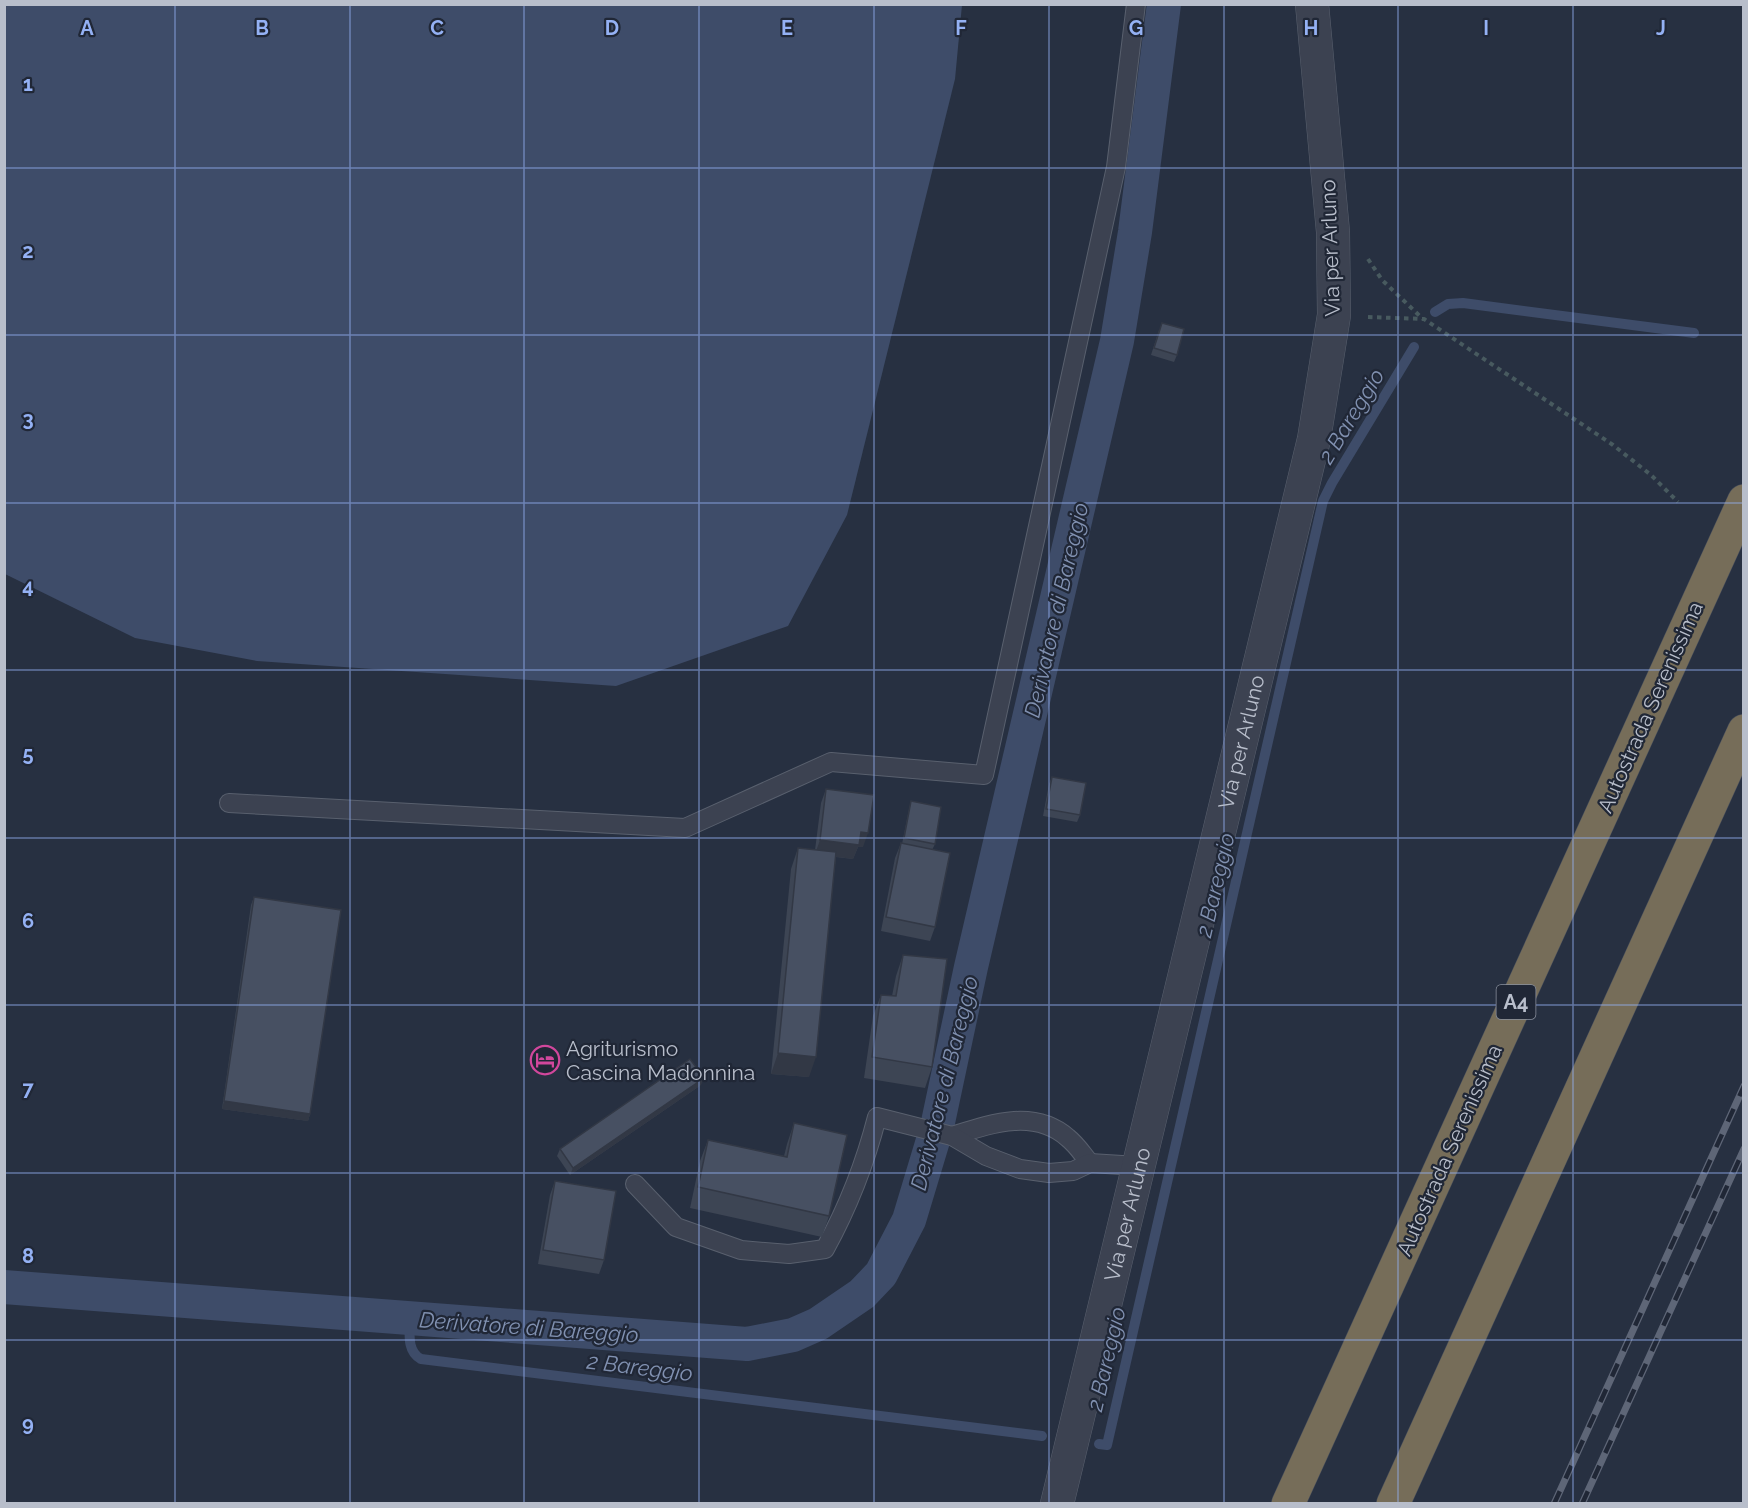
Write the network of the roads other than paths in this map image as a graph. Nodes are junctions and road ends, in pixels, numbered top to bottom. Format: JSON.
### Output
{"nodes":[{"id":1,"x":1136,"y":4,"type":"edge"},
{"id":2,"x":1312,"y":4,"type":"edge"},
{"id":3,"x":1743,"y":501,"type":"edge"},
{"id":4,"x":1743,"y":731,"type":"edge"},
{"id":5,"x":229,"y":803,"type":"dead end"},
{"id":6,"x":952,"y":1136,"type":"junction"},
{"id":7,"x":1090,"y":1163,"type":"junction"},
{"id":8,"x":1138,"y":1166,"type":"junction"},
{"id":9,"x":635,"y":1184,"type":"dead end"},
{"id":10,"x":1057,"y":1503,"type":"edge"},
{"id":11,"x":1288,"y":1503,"type":"edge"},
{"id":12,"x":1393,"y":1503,"type":"edge"}],
"edges":[{"from":1,"to":5,"type":"lane"},
{"from":2,"to":8,"type":"street","name":"Via per Arluno"},
{"from":3,"to":11,"type":"highway","name":"Autostrada Serenissima","number":"A4"},
{"from":4,"to":12,"type":"highway"},
{"from":6,"to":7,"type":"lane"},
{"from":6,"to":7,"type":"lane"},
{"from":6,"to":9,"type":"lane"},
{"from":7,"to":8,"type":"lane"},
{"from":8,"to":10,"type":"street","name":"Via per Arluno"}]}
